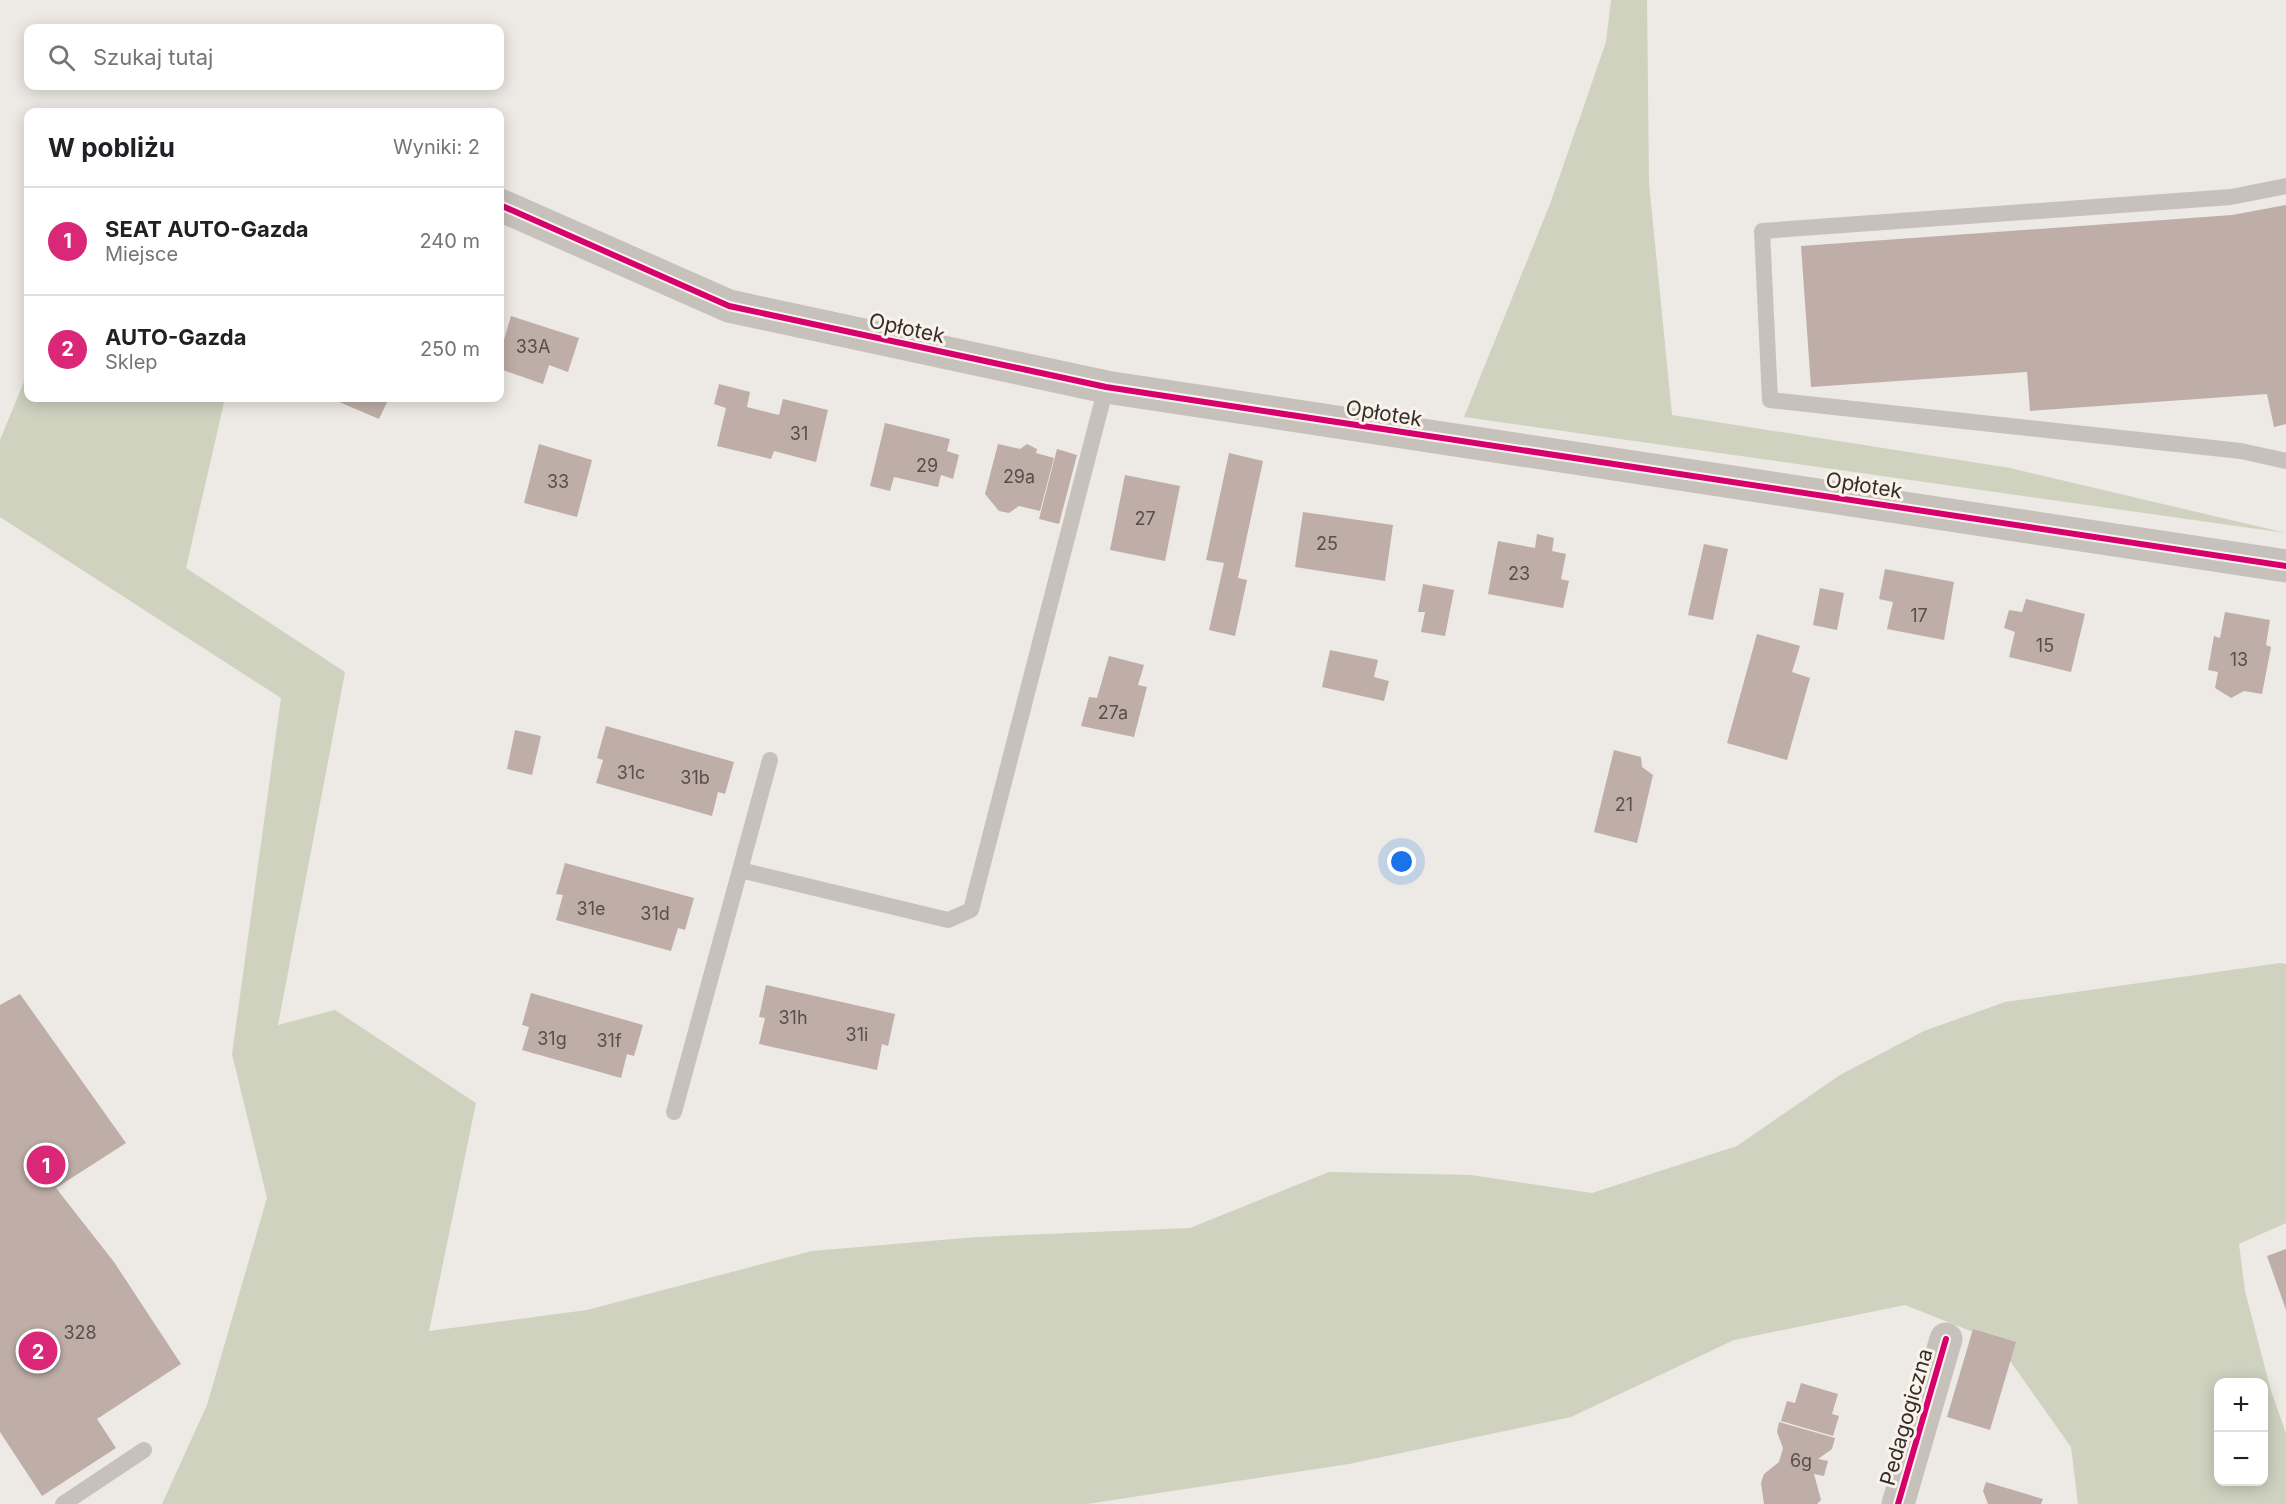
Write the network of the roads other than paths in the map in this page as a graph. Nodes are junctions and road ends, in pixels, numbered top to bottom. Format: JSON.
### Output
{"nodes":[{"id":1,"x":2286,"y":186,"type":"edge"},
{"id":2,"x":504,"y":207,"type":"edge"},
{"id":3,"x":1106,"y":387,"type":"junction"},
{"id":4,"x":2286,"y":461,"type":"edge"},
{"id":5,"x":2286,"y":566,"type":"edge"},
{"id":6,"x":770,"y":760,"type":"dead end"},
{"id":7,"x":740,"y":870,"type":"junction"},
{"id":8,"x":674,"y":1112,"type":"dead end"},
{"id":9,"x":1946,"y":1339,"type":"dead end"},
{"id":10,"x":144,"y":1450,"type":"dead end"},
{"id":11,"x":63,"y":1504,"type":"edge"},
{"id":12,"x":1898,"y":1504,"type":"edge"}],
"edges":[{"from":1,"to":4,"type":"lane"},
{"from":2,"to":3,"type":"street","name":"Opłotek"},
{"from":3,"to":5,"type":"street","name":"Opłotek"},
{"from":3,"to":7,"type":"lane"},
{"from":6,"to":7,"type":"lane"},
{"from":7,"to":8,"type":"lane"},
{"from":9,"to":12,"type":"street","name":"Pedagogiczna"},
{"from":10,"to":11,"type":"lane"}]}
